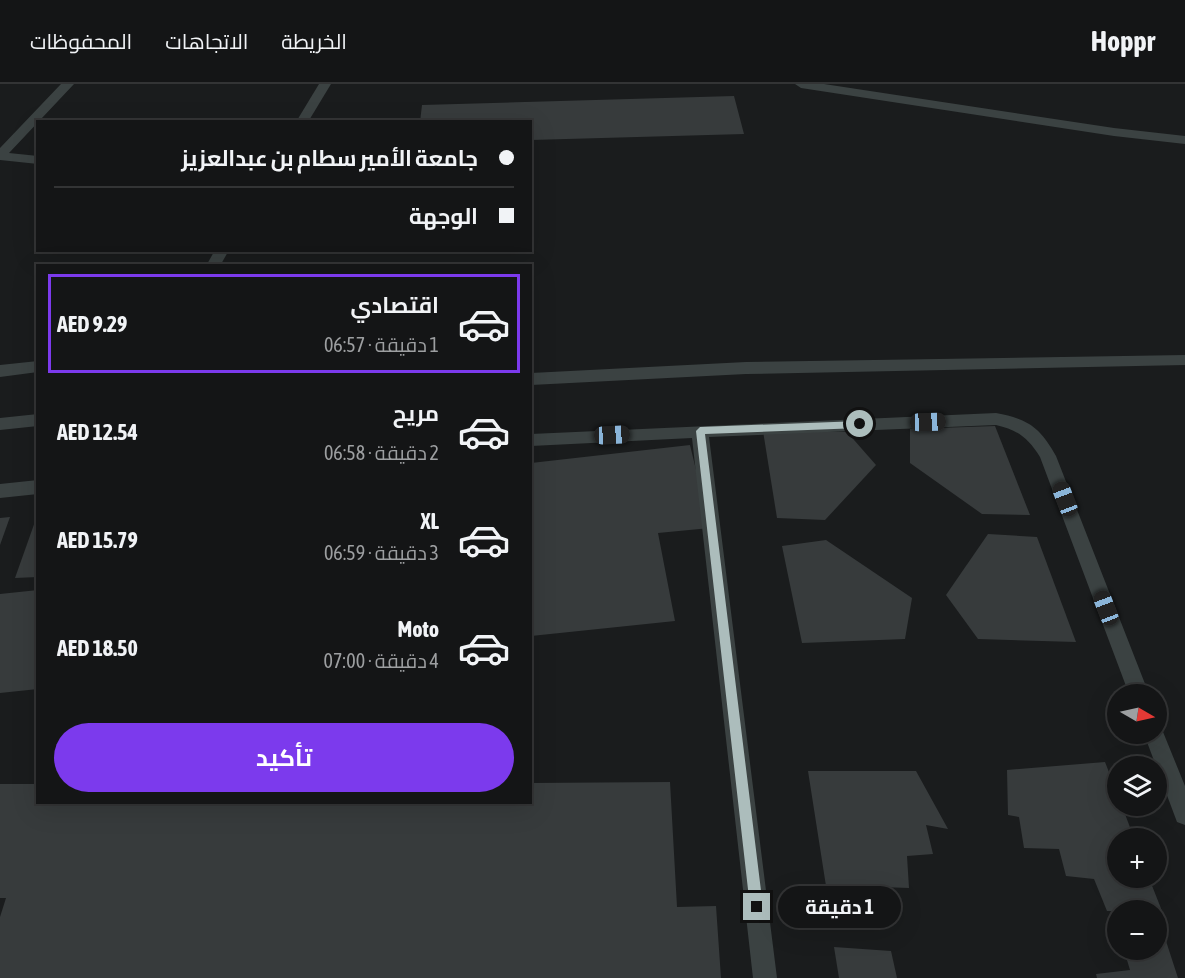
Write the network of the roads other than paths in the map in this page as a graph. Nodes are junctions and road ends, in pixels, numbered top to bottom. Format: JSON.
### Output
{"nodes":[{"id":1,"x":68,"y":84,"type":"edge"},
{"id":2,"x":325,"y":84,"type":"edge"},
{"id":3,"x":801,"y":84,"type":"edge"},
{"id":4,"x":303,"y":120,"type":"edge"},
{"id":5,"x":1185,"y":140,"type":"edge"},
{"id":6,"x":0,"y":156,"type":"edge"},
{"id":7,"x":36,"y":160,"type":"edge"},
{"id":8,"x":1185,"y":360,"type":"edge"},
{"id":9,"x":36,"y":366,"type":"edge"},
{"id":10,"x":0,"y":371,"type":"edge"},
{"id":11,"x":532,"y":379,"type":"edge"},
{"id":12,"x":36,"y":420,"type":"edge"},
{"id":13,"x":0,"y":424,"type":"edge"},
{"id":14,"x":700,"y":431,"type":"junction"},
{"id":15,"x":532,"y":440,"type":"edge"},
{"id":16,"x":36,"y":487,"type":"edge"},
{"id":17,"x":0,"y":491,"type":"edge"},
{"id":18,"x":1135,"y":684,"type":"edge"},
{"id":19,"x":1158,"y":744,"type":"edge"},
{"id":20,"x":1185,"y":813,"type":"edge"},
{"id":21,"x":765,"y":978,"type":"edge"}],
"edges":[{"from":1,"to":6,"type":"street"},
{"from":2,"to":4,"type":"street"},
{"from":3,"to":5,"type":"street"},
{"from":6,"to":7,"type":"street"},
{"from":8,"to":11,"type":"street"},
{"from":9,"to":10,"type":"street"},
{"from":12,"to":13,"type":"street"},
{"from":14,"to":15,"type":"street"},
{"from":14,"to":18,"type":"street"},
{"from":14,"to":21,"type":"street"},
{"from":16,"to":17,"type":"street"},
{"from":19,"to":20,"type":"street"}]}
